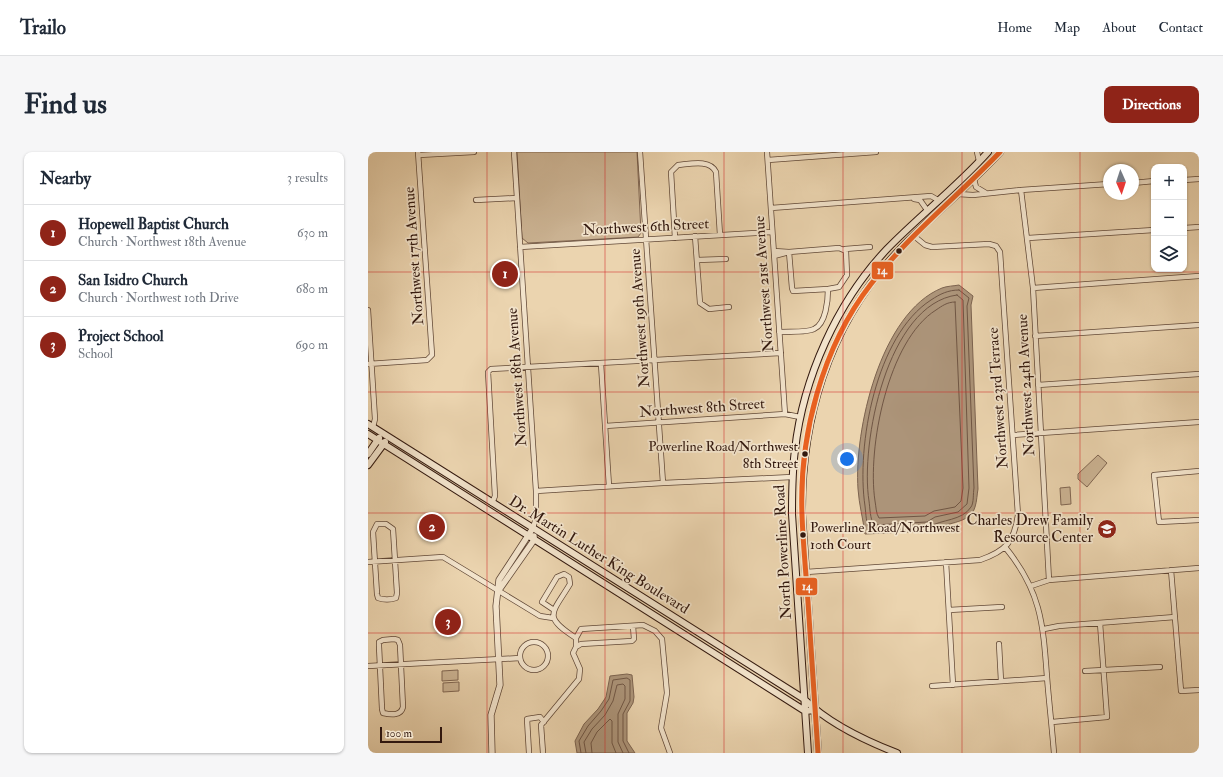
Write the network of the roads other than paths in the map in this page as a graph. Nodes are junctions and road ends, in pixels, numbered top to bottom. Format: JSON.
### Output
{"nodes":[{"id":1,"x":466,"y":152,"type":"edge"},
{"id":2,"x":474,"y":152,"type":"edge"},
{"id":3,"x":514,"y":152,"type":"edge"},
{"id":4,"x":640,"y":152,"type":"edge"},
{"id":5,"x":767,"y":152,"type":"edge"},
{"id":6,"x":876,"y":152,"type":"edge"},
{"id":7,"x":977,"y":152,"type":"edge"},
{"id":8,"x":988,"y":152,"type":"edge"},
{"id":9,"x":1000,"y":152,"type":"edge"},
{"id":10,"x":418,"y":154,"type":"edge"},
{"id":11,"x":768,"y":160,"type":"junction"},
{"id":12,"x":979,"y":161,"type":"junction"},
{"id":13,"x":962,"y":177,"type":"junction"},
{"id":14,"x":974,"y":179,"type":"junction"},
{"id":15,"x":1199,"y":179,"type":"edge"},
{"id":16,"x":1187,"y":180,"type":"edge"},
{"id":17,"x":1151,"y":182,"type":"edge"},
{"id":18,"x":1139,"y":183,"type":"edge"},
{"id":19,"x":1103,"y":184,"type":"edge"},
{"id":20,"x":1021,"y":190,"type":"junction"},
{"id":21,"x":988,"y":193,"type":"junction"},
{"id":22,"x":958,"y":194,"type":"junction"},
{"id":23,"x":517,"y":198,"type":"junction"},
{"id":24,"x":911,"y":198,"type":"junction"},
{"id":25,"x":476,"y":200,"type":"dead end"},
{"id":26,"x":938,"y":200,"type":"junction"},
{"id":27,"x":771,"y":208,"type":"junction"},
{"id":28,"x":927,"y":210,"type":"junction"},
{"id":29,"x":934,"y":216,"type":"junction"},
{"id":30,"x":1199,"y":227,"type":"edge"},
{"id":31,"x":1187,"y":228,"type":"edge"},
{"id":32,"x":1151,"y":230,"type":"edge"},
{"id":33,"x":772,"y":232,"type":"junction"},
{"id":34,"x":720,"y":235,"type":"junction"},
{"id":35,"x":695,"y":236,"type":"junction"},
{"id":36,"x":914,"y":236,"type":"junction"},
{"id":37,"x":675,"y":238,"type":"junction"},
{"id":38,"x":1028,"y":238,"type":"junction"},
{"id":39,"x":646,"y":239,"type":"junction"},
{"id":40,"x":520,"y":246,"type":"junction"},
{"id":41,"x":870,"y":247,"type":"dead end"},
{"id":42,"x":845,"y":249,"type":"junction"},
{"id":43,"x":789,"y":252,"type":"junction"},
{"id":44,"x":774,"y":254,"type":"junction"},
{"id":45,"x":726,"y":259,"type":"dead end"},
{"id":46,"x":697,"y":260,"type":"junction"},
{"id":47,"x":1199,"y":276,"type":"edge"},
{"id":48,"x":1033,"y":288,"type":"junction"},
{"id":49,"x":828,"y":289,"type":"junction"},
{"id":50,"x":849,"y":299,"type":"junction"},
{"id":51,"x":729,"y":307,"type":"dead end"},
{"id":52,"x":368,"y":310,"type":"edge"},
{"id":53,"x":842,"y":311,"type":"junction"},
{"id":54,"x":852,"y":314,"type":"junction"},
{"id":55,"x":844,"y":325,"type":"junction"},
{"id":56,"x":1199,"y":325,"type":"edge"},
{"id":57,"x":779,"y":332,"type":"junction"},
{"id":58,"x":1035,"y":336,"type":"junction"},
{"id":59,"x":781,"y":353,"type":"junction"},
{"id":60,"x":655,"y":361,"type":"junction"},
{"id":61,"x":370,"y":364,"type":"edge"},
{"id":62,"x":601,"y":364,"type":"junction"},
{"id":63,"x":528,"y":368,"type":"junction"},
{"id":64,"x":1199,"y":374,"type":"edge"},
{"id":65,"x":1038,"y":385,"type":"junction"},
{"id":66,"x":803,"y":406,"type":"junction"},
{"id":67,"x":785,"y":414,"type":"junction"},
{"id":68,"x":800,"y":417,"type":"junction"},
{"id":69,"x":810,"y":420,"type":"junction"},
{"id":70,"x":659,"y":422,"type":"junction"},
{"id":71,"x":1199,"y":422,"type":"edge"},
{"id":72,"x":605,"y":426,"type":"junction"},
{"id":73,"x":370,"y":427,"type":"edge"},
{"id":74,"x":808,"y":432,"type":"junction"},
{"id":75,"x":1039,"y":433,"type":"junction"},
{"id":76,"x":368,"y":434,"type":"edge"},
{"id":77,"x":386,"y":435,"type":"junction"},
{"id":78,"x":1013,"y":435,"type":"junction"},
{"id":79,"x":378,"y":440,"type":"junction"},
{"id":80,"x":384,"y":444,"type":"junction"},
{"id":81,"x":368,"y":454,"type":"edge"},
{"id":82,"x":368,"y":465,"type":"edge"},
{"id":83,"x":1199,"y":471,"type":"edge"},
{"id":84,"x":792,"y":477,"type":"junction"},
{"id":85,"x":663,"y":482,"type":"junction"},
{"id":86,"x":609,"y":486,"type":"junction"},
{"id":87,"x":536,"y":491,"type":"junction"},
{"id":88,"x":492,"y":503,"type":"junction"},
{"id":89,"x":1199,"y":520,"type":"edge"},
{"id":90,"x":533,"y":528,"type":"junction"},
{"id":91,"x":532,"y":538,"type":"junction"},
{"id":92,"x":1005,"y":547,"type":"junction"},
{"id":93,"x":794,"y":551,"type":"junction"},
{"id":94,"x":395,"y":560,"type":"junction"},
{"id":95,"x":368,"y":562,"type":"edge"},
{"id":96,"x":374,"y":562,"type":"junction"},
{"id":97,"x":946,"y":562,"type":"junction"},
{"id":98,"x":1199,"y":568,"type":"edge"},
{"id":99,"x":1171,"y":570,"type":"junction"},
{"id":100,"x":806,"y":572,"type":"junction"},
{"id":101,"x":1049,"y":580,"type":"junction"},
{"id":102,"x":1031,"y":586,"type":"junction"},
{"id":103,"x":498,"y":590,"type":"junction"},
{"id":104,"x":1002,"y":607,"type":"dead end"},
{"id":105,"x":554,"y":610,"type":"junction"},
{"id":106,"x":949,"y":610,"type":"junction"},
{"id":107,"x":1175,"y":617,"type":"junction"},
{"id":108,"x":553,"y":618,"type":"junction"},
{"id":109,"x":1100,"y":623,"type":"junction"},
{"id":110,"x":633,"y":626,"type":"junction"},
{"id":111,"x":1044,"y":629,"type":"junction"},
{"id":112,"x":576,"y":638,"type":"junction"},
{"id":113,"x":998,"y":644,"type":"dead end"},
{"id":114,"x":576,"y":647,"type":"junction"},
{"id":115,"x":520,"y":658,"type":"junction"},
{"id":116,"x":499,"y":660,"type":"junction"},
{"id":117,"x":401,"y":664,"type":"junction"},
{"id":118,"x":368,"y":666,"type":"edge"},
{"id":119,"x":380,"y":666,"type":"junction"},
{"id":120,"x":1160,"y":667,"type":"dead end"},
{"id":121,"x":1104,"y":670,"type":"junction"},
{"id":122,"x":1085,"y":671,"type":"dead end"},
{"id":123,"x":1047,"y":678,"type":"junction"},
{"id":124,"x":1000,"y":682,"type":"junction"},
{"id":125,"x":954,"y":685,"type":"junction"},
{"id":126,"x":932,"y":686,"type":"dead end"},
{"id":127,"x":1199,"y":690,"type":"edge"},
{"id":128,"x":804,"y":699,"type":"junction"},
{"id":129,"x":815,"y":710,"type":"junction"},
{"id":130,"x":805,"y":711,"type":"junction"},
{"id":131,"x":544,"y":722,"type":"junction"},
{"id":132,"x":1052,"y":722,"type":"junction"},
{"id":133,"x":492,"y":753,"type":"edge"},
{"id":134,"x":529,"y":753,"type":"edge"},
{"id":135,"x":543,"y":753,"type":"edge"},
{"id":136,"x":670,"y":753,"type":"edge"},
{"id":137,"x":808,"y":753,"type":"edge"},
{"id":138,"x":818,"y":753,"type":"edge"},
{"id":139,"x":897,"y":753,"type":"edge"},
{"id":140,"x":1054,"y":753,"type":"edge"}],
"edges":[{"from":1,"to":2,"type":"street"},
{"from":1,"to":10,"type":"street"},
{"from":3,"to":23,"type":"street","name":"Northwest 18th Avenue"},
{"from":4,"to":39,"type":"street","name":"Northwest 19th Avenue"},
{"from":5,"to":11,"type":"street","name":"Northwest 21st Avenue"},
{"from":6,"to":11,"type":"street"},
{"from":7,"to":12,"type":"street"},
{"from":8,"to":12,"type":"main road","name":"North Powerline Road"},
{"from":9,"to":14,"type":"main road","name":"North Powerline Road"},
{"from":10,"to":61,"type":"street","name":"Northwest 17th Avenue"},
{"from":11,"to":27,"type":"street","name":"Northwest 21st Avenue"},
{"from":12,"to":13,"type":"main road","name":"North Powerline Road"},
{"from":13,"to":22,"type":"main road"},
{"from":13,"to":26,"type":"main road","name":"North Powerline Road"},
{"from":14,"to":21,"type":"street"},
{"from":14,"to":22,"type":"main road","name":"North Powerline Road"},
{"from":15,"to":16,"type":"street"},
{"from":17,"to":18,"type":"street"},
{"from":19,"to":20,"type":"street"},
{"from":20,"to":21,"type":"street"},
{"from":20,"to":38,"type":"street","name":"Northwest 24th Avenue"},
{"from":21,"to":22,"type":"street"},
{"from":22,"to":29,"type":"main road","name":"North Powerline Road"},
{"from":23,"to":25,"type":"street"},
{"from":23,"to":40,"type":"street","name":"Northwest 18th Avenue"},
{"from":24,"to":26,"type":"street"},
{"from":24,"to":27,"type":"street"},
{"from":24,"to":28,"type":"street"},
{"from":26,"to":28,"type":"main road","name":"North Powerline Road"},
{"from":26,"to":29,"type":"main road"},
{"from":27,"to":33,"type":"street","name":"Northwest 21st Avenue"},
{"from":28,"to":50,"type":"main road","name":"North Powerline Road"},
{"from":29,"to":36,"type":"main road","name":"North Powerline Road"},
{"from":30,"to":31,"type":"street"},
{"from":32,"to":38,"type":"street"},
{"from":33,"to":34,"type":"street","name":"Northwest 6th Street"},
{"from":33,"to":44,"type":"street","name":"Northwest 21st Avenue"},
{"from":34,"to":35,"type":"street","name":"Northwest 6th Street"},
{"from":34,"to":37,"type":"street"},
{"from":35,"to":37,"type":"street","name":"Northwest 6th Street"},
{"from":35,"to":46,"type":"street"},
{"from":36,"to":54,"type":"main road","name":"North Powerline Road"},
{"from":36,"to":78,"type":"street","name":"Northwest 23rd Terrace"},
{"from":37,"to":39,"type":"street","name":"Northwest 6th Street"},
{"from":38,"to":48,"type":"street","name":"Northwest 24th Avenue"},
{"from":39,"to":40,"type":"street","name":"Northwest 6th Street"},
{"from":39,"to":60,"type":"street","name":"Northwest 19th Avenue"},
{"from":40,"to":63,"type":"street","name":"Northwest 18th Avenue"},
{"from":41,"to":42,"type":"street"},
{"from":42,"to":43,"type":"street"},
{"from":42,"to":49,"type":"street"},
{"from":43,"to":44,"type":"street"},
{"from":43,"to":49,"type":"street"},
{"from":44,"to":57,"type":"street","name":"Northwest 21st Avenue"},
{"from":45,"to":46,"type":"street"},
{"from":46,"to":51,"type":"street"},
{"from":47,"to":48,"type":"street"},
{"from":48,"to":58,"type":"street","name":"Northwest 24th Avenue"},
{"from":49,"to":57,"type":"street"},
{"from":50,"to":53,"type":"main road","name":"North Powerline Road"},
{"from":50,"to":54,"type":"main road"},
{"from":52,"to":61,"type":"street"},
{"from":53,"to":55,"type":"main road"},
{"from":53,"to":66,"type":"main road","name":"North Powerline Road"},
{"from":54,"to":55,"type":"main road","name":"North Powerline Road"},
{"from":55,"to":69,"type":"main road","name":"North Powerline Road"},
{"from":56,"to":58,"type":"street"},
{"from":57,"to":59,"type":"street","name":"Northwest 21st Avenue"},
{"from":58,"to":65,"type":"street","name":"Northwest 24th Avenue"},
{"from":59,"to":60,"type":"street"},
{"from":59,"to":67,"type":"street","name":"Northwest 21st Avenue"},
{"from":60,"to":62,"type":"street"},
{"from":60,"to":70,"type":"street","name":"Northwest 19th Avenue"},
{"from":61,"to":73,"type":"street"},
{"from":62,"to":63,"type":"street"},
{"from":62,"to":72,"type":"street"},
{"from":63,"to":87,"type":"street","name":"Northwest 18th Avenue"},
{"from":63,"to":88,"type":"street"},
{"from":64,"to":65,"type":"street"},
{"from":65,"to":75,"type":"street","name":"Northwest 24th Avenue"},
{"from":66,"to":68,"type":"main road","name":"North Powerline Road"},
{"from":66,"to":69,"type":"main road"},
{"from":67,"to":68,"type":"street","name":"Northwest 8th Street"},
{"from":67,"to":70,"type":"street","name":"Northwest 8th Street"},
{"from":68,"to":74,"type":"main road"},
{"from":68,"to":84,"type":"main road","name":"North Powerline Road"},
{"from":69,"to":74,"type":"main road","name":"North Powerline Road"},
{"from":70,"to":72,"type":"street","name":"Northwest 8th Street"},
{"from":70,"to":85,"type":"street","name":"Northwest 19th Avenue"},
{"from":71,"to":75,"type":"street"},
{"from":72,"to":86,"type":"street"},
{"from":73,"to":77,"type":"main road","name":"Dr. Martin Luther King Boulevard"},
{"from":74,"to":100,"type":"main road","name":"North Powerline Road"},
{"from":75,"to":78,"type":"street"},
{"from":75,"to":101,"type":"street","name":"Northwest 24th Avenue"},
{"from":76,"to":79,"type":"main road","name":"Dr. Martin Luther King Boulevard"},
{"from":77,"to":79,"type":"main road"},
{"from":77,"to":80,"type":"main road"},
{"from":77,"to":88,"type":"main road","name":"Dr. Martin Luther King Boulevard"},
{"from":78,"to":92,"type":"street","name":"Northwest 23rd Terrace"},
{"from":79,"to":80,"type":"main road","name":"Dr. Martin Luther King Boulevard"},
{"from":79,"to":81,"type":"main road"},
{"from":80,"to":82,"type":"main road"},
{"from":80,"to":91,"type":"main road","name":"Dr. Martin Luther King Boulevard"},
{"from":83,"to":89,"type":"street"},
{"from":84,"to":85,"type":"street"},
{"from":84,"to":93,"type":"main road","name":"North Powerline Road"},
{"from":85,"to":86,"type":"street"},
{"from":86,"to":87,"type":"street"},
{"from":87,"to":90,"type":"street","name":"Northwest 18th Avenue"},
{"from":88,"to":90,"type":"main road","name":"Dr. Martin Luther King Boulevard"},
{"from":90,"to":91,"type":"street"},
{"from":90,"to":128,"type":"main road","name":"Dr. Martin Luther King Boulevard"},
{"from":91,"to":103,"type":"street"},
{"from":91,"to":130,"type":"main road","name":"Dr. Martin Luther King Boulevard"},
{"from":92,"to":97,"type":"street"},
{"from":92,"to":102,"type":"street"},
{"from":93,"to":100,"type":"main road"},
{"from":93,"to":128,"type":"main road","name":"North Powerline Road"},
{"from":94,"to":96,"type":"street"},
{"from":94,"to":96,"type":"street"},
{"from":94,"to":96,"type":"street"},
{"from":94,"to":103,"type":"street"},
{"from":95,"to":96,"type":"street"},
{"from":97,"to":100,"type":"street"},
{"from":97,"to":106,"type":"street"},
{"from":98,"to":99,"type":"street"},
{"from":99,"to":101,"type":"street"},
{"from":99,"to":107,"type":"street"},
{"from":100,"to":129,"type":"main road","name":"North Powerline Road"},
{"from":101,"to":102,"type":"street"},
{"from":102,"to":111,"type":"street"},
{"from":103,"to":108,"type":"street"},
{"from":103,"to":116,"type":"street"},
{"from":104,"to":106,"type":"street"},
{"from":105,"to":105,"type":"street"},
{"from":105,"to":108,"type":"street"},
{"from":106,"to":125,"type":"street"},
{"from":107,"to":109,"type":"street"},
{"from":107,"to":127,"type":"street"},
{"from":108,"to":112,"type":"street"},
{"from":109,"to":111,"type":"street"},
{"from":109,"to":121,"type":"street"},
{"from":110,"to":112,"type":"street"},
{"from":110,"to":114,"type":"street"},
{"from":110,"to":136,"type":"street"},
{"from":111,"to":123,"type":"street"},
{"from":112,"to":114,"type":"street"},
{"from":113,"to":124,"type":"street"},
{"from":114,"to":131,"type":"street"},
{"from":115,"to":115,"type":"street"},
{"from":115,"to":116,"type":"street"},
{"from":116,"to":117,"type":"street"},
{"from":116,"to":133,"type":"street"},
{"from":117,"to":119,"type":"street"},
{"from":117,"to":119,"type":"street"},
{"from":117,"to":119,"type":"street"},
{"from":118,"to":119,"type":"street"},
{"from":120,"to":121,"type":"street"},
{"from":121,"to":122,"type":"street"},
{"from":121,"to":132,"type":"street"},
{"from":123,"to":124,"type":"street"},
{"from":123,"to":132,"type":"street"},
{"from":124,"to":125,"type":"street"},
{"from":125,"to":126,"type":"street"},
{"from":128,"to":129,"type":"main road","name":"Dr. Martin Luther King Boulevard"},
{"from":128,"to":130,"type":"main road","name":"North Powerline Road"},
{"from":129,"to":130,"type":"main road"},
{"from":129,"to":138,"type":"main road","name":"North Powerline Road"},
{"from":129,"to":139,"type":"main road","name":"Dr. Martin Luther King Boulevard"},
{"from":130,"to":137,"type":"main road","name":"North Powerline Road"},
{"from":131,"to":134,"type":"street"},
{"from":131,"to":135,"type":"street"},
{"from":132,"to":140,"type":"street"}]}
